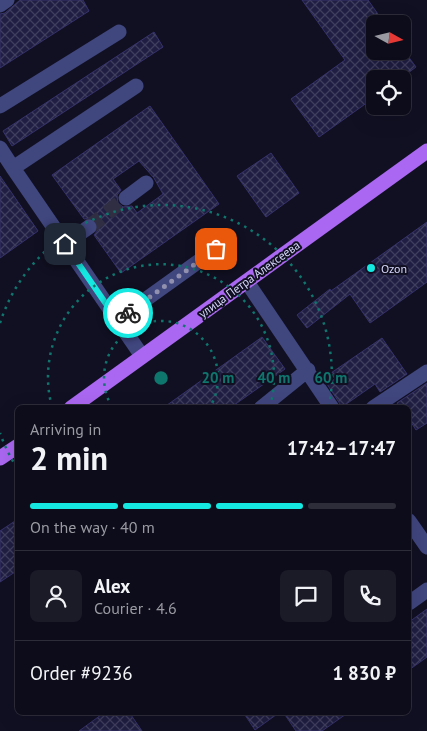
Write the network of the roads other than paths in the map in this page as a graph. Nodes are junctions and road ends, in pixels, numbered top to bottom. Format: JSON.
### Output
{"nodes":[{"id":1,"x":7,"y":0,"type":"edge"},
{"id":2,"x":0,"y":5,"type":"edge"},
{"id":3,"x":119,"y":32,"type":"dead end"},
{"id":4,"x":136,"y":86,"type":"dead end"},
{"id":5,"x":0,"y":106,"type":"edge"},
{"id":6,"x":0,"y":148,"type":"edge"},
{"id":7,"x":427,"y":151,"type":"edge"},
{"id":8,"x":13,"y":168,"type":"junction"},
{"id":9,"x":146,"y":183,"type":"dead end"},
{"id":10,"x":126,"y":198,"type":"tunnel mouth"},
{"id":11,"x":89,"y":227,"type":"tunnel mouth"},
{"id":12,"x":65,"y":244,"type":"junction"},
{"id":13,"x":216,"y":249,"type":"dead end"},
{"id":14,"x":246,"y":282,"type":"junction"},
{"id":15,"x":117,"y":320,"type":"junction"},
{"id":16,"x":142,"y":356,"type":"junction"},
{"id":17,"x":308,"y":370,"type":"junction"},
{"id":18,"x":427,"y":372,"type":"edge"},
{"id":19,"x":75,"y":405,"type":"edge"},
{"id":20,"x":265,"y":405,"type":"edge"},
{"id":21,"x":330,"y":405,"type":"edge"},
{"id":22,"x":378,"y":405,"type":"edge"},
{"id":23,"x":15,"y":448,"type":"edge"},
{"id":24,"x":0,"y":458,"type":"edge"},
{"id":25,"x":411,"y":524,"type":"edge"},
{"id":26,"x":427,"y":547,"type":"edge"},
{"id":27,"x":427,"y":590,"type":"edge"},
{"id":28,"x":411,"y":602,"type":"edge"}],
"edges":[{"from":1,"to":2,"type":"lane"},
{"from":3,"to":5,"type":"lane"},
{"from":4,"to":8,"type":"lane"},
{"from":6,"to":8,"type":"lane"},
{"from":7,"to":14,"type":"main road","name":"улица Петра Алексеева"},
{"from":8,"to":12,"type":"lane"},
{"from":9,"to":10,"type":"lane"},
{"from":11,"to":12,"type":"lane"},
{"from":12,"to":15,"type":"lane"},
{"from":13,"to":15,"type":"lane"},
{"from":14,"to":16,"type":"main road","name":"улица Петра Алексеева"},
{"from":14,"to":17,"type":"lane"},
{"from":15,"to":16,"type":"lane"},
{"from":16,"to":19,"type":"main road","name":"улица Петра Алексеева"},
{"from":17,"to":20,"type":"lane"},
{"from":17,"to":21,"type":"lane"},
{"from":18,"to":22,"type":"lane"},
{"from":23,"to":24,"type":"main road"},
{"from":25,"to":26,"type":"lane"},
{"from":27,"to":28,"type":"lane"}]}
